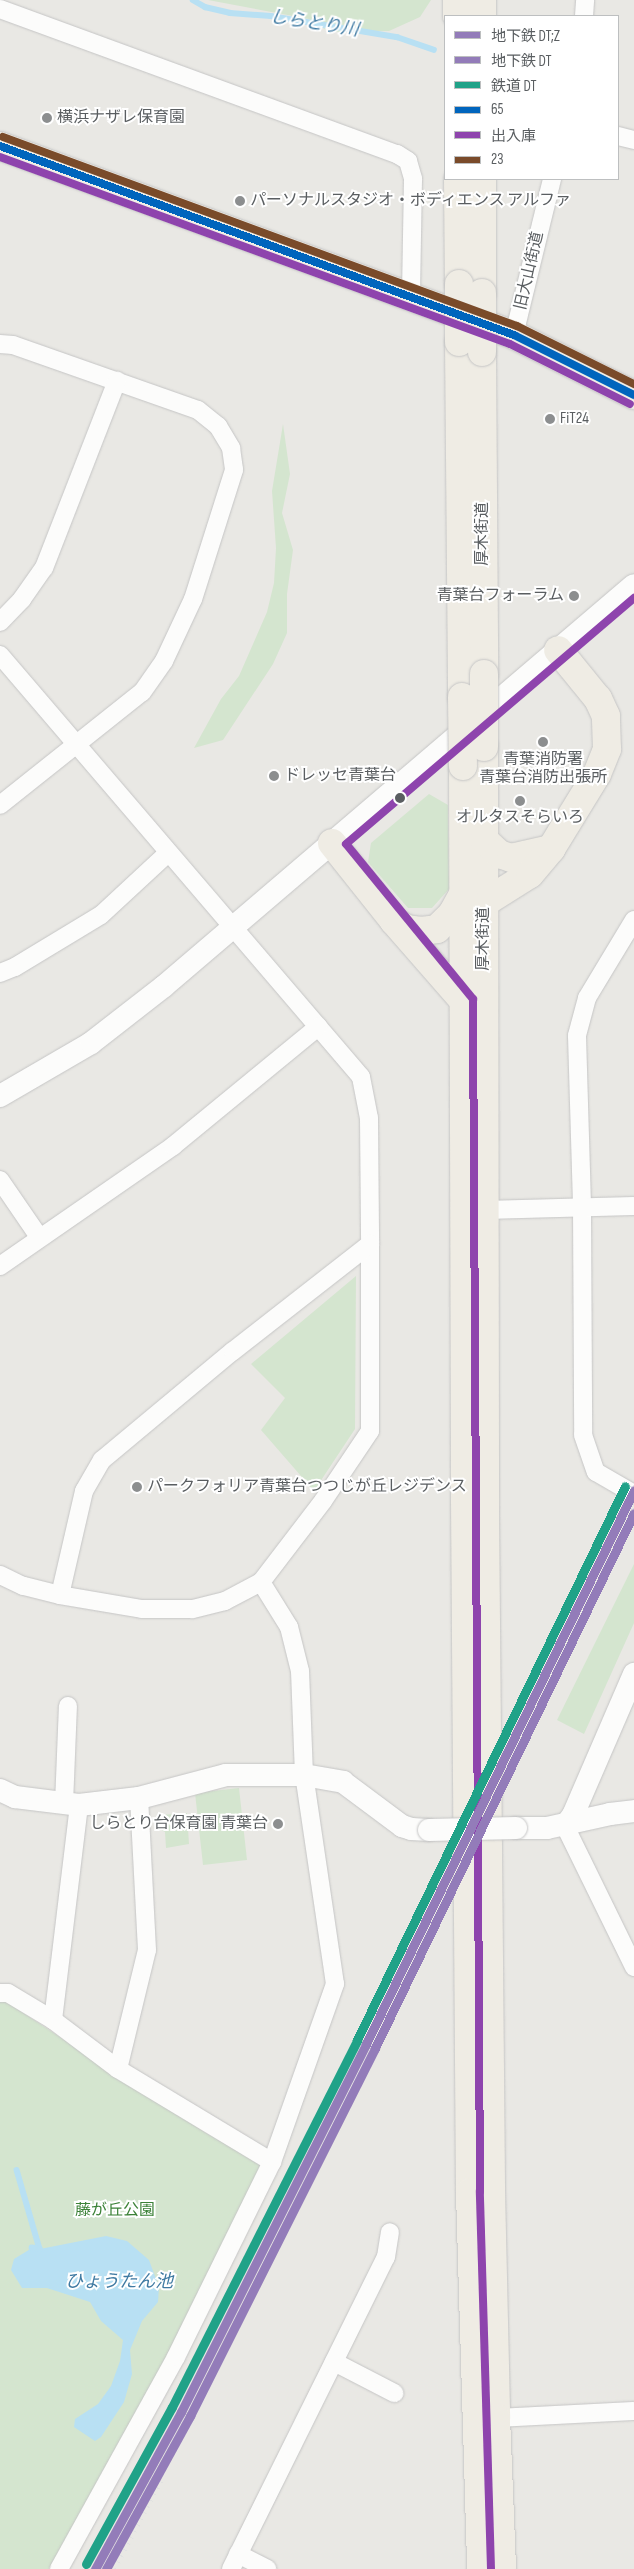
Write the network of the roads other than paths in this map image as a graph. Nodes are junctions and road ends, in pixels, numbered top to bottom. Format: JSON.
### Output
{"nodes":[{"id":1,"x":457,"y":0,"type":"edge"},
{"id":2,"x":482,"y":0,"type":"edge"},
{"id":3,"x":585,"y":0,"type":"edge"},
{"id":4,"x":0,"y":9,"type":"edge"},
{"id":5,"x":457,"y":15,"type":"edge"},
{"id":6,"x":482,"y":15,"type":"edge"},
{"id":7,"x":584,"y":15,"type":"edge"},
{"id":8,"x":619,"y":136,"type":"edge"},
{"id":9,"x":634,"y":140,"type":"edge"},
{"id":10,"x":0,"y":146,"type":"edge"},
{"id":11,"x":458,"y":180,"type":"edge"},
{"id":12,"x":482,"y":180,"type":"edge"},
{"id":13,"x":552,"y":180,"type":"edge"},
{"id":14,"x":470,"y":289,"type":"junction"},
{"id":15,"x":412,"y":296,"type":"junction"},
{"id":16,"x":514,"y":334,"type":"junction"},
{"id":17,"x":0,"y":344,"type":"edge"},
{"id":18,"x":471,"y":347,"type":"junction"},
{"id":19,"x":117,"y":381,"type":"junction"},
{"id":20,"x":634,"y":395,"type":"edge"},
{"id":21,"x":634,"y":586,"type":"edge"},
{"id":22,"x":0,"y":622,"type":"edge"},
{"id":23,"x":558,"y":650,"type":"junction"},
{"id":24,"x":0,"y":655,"type":"edge"},
{"id":25,"x":76,"y":746,"type":"junction"},
{"id":26,"x":0,"y":805,"type":"edge"},
{"id":27,"x":484,"y":840,"type":"junction"},
{"id":28,"x":332,"y":844,"type":"junction"},
{"id":29,"x":551,"y":849,"type":"junction"},
{"id":30,"x":168,"y":852,"type":"junction"},
{"id":31,"x":473,"y":898,"type":"junction"},
{"id":32,"x":634,"y":920,"type":"edge"},
{"id":33,"x":394,"y":921,"type":"junction"},
{"id":34,"x":233,"y":928,"type":"junction"},
{"id":35,"x":0,"y":972,"type":"edge"},
{"id":36,"x":463,"y":1000,"type":"junction"},
{"id":37,"x":318,"y":1027,"type":"junction"},
{"id":38,"x":0,"y":1096,"type":"edge"},
{"id":39,"x":0,"y":1180,"type":"edge"},
{"id":40,"x":634,"y":1206,"type":"edge"},
{"id":41,"x":582,"y":1207,"type":"junction"},
{"id":42,"x":484,"y":1210,"type":"junction"},
{"id":43,"x":39,"y":1237,"type":"junction"},
{"id":44,"x":370,"y":1244,"type":"junction"},
{"id":45,"x":0,"y":1266,"type":"edge"},
{"id":46,"x":634,"y":1494,"type":"edge"},
{"id":47,"x":0,"y":1575,"type":"edge"},
{"id":48,"x":261,"y":1582,"type":"junction"},
{"id":49,"x":60,"y":1595,"type":"junction"},
{"id":50,"x":634,"y":1674,"type":"edge"},
{"id":51,"x":68,"y":1706,"type":"dead end"},
{"id":52,"x":304,"y":1775,"type":"junction"},
{"id":53,"x":0,"y":1790,"type":"edge"},
{"id":54,"x":139,"y":1798,"type":"junction"},
{"id":55,"x":72,"y":1804,"type":"junction"},
{"id":56,"x":634,"y":1811,"type":"edge"},
{"id":57,"x":565,"y":1826,"type":"junction"},
{"id":58,"x":634,"y":1967,"type":"edge"},
{"id":59,"x":0,"y":1993,"type":"edge"},
{"id":60,"x":53,"y":2020,"type":"junction"},
{"id":61,"x":118,"y":2069,"type":"junction"},
{"id":62,"x":272,"y":2162,"type":"junction"},
{"id":63,"x":390,"y":2232,"type":"dead end"},
{"id":64,"x":334,"y":2362,"type":"junction"},
{"id":65,"x":394,"y":2394,"type":"dead end"},
{"id":66,"x":634,"y":2411,"type":"edge"},
{"id":67,"x":496,"y":2418,"type":"junction"},
{"id":68,"x":234,"y":2562,"type":"edge"},
{"id":69,"x":59,"y":2569,"type":"edge"},
{"id":70,"x":267,"y":2569,"type":"edge"},
{"id":71,"x":481,"y":2569,"type":"edge"},
{"id":72,"x":502,"y":2569,"type":"edge"}],
"edges":[{"from":1,"to":5,"type":"highway"},
{"from":2,"to":6,"type":"highway"},
{"from":3,"to":7,"type":"street"},
{"from":4,"to":15,"type":"street"},
{"from":8,"to":9,"type":"street"},
{"from":10,"to":15,"type":"main road"},
{"from":11,"to":14,"type":"highway","name":"厚木街道"},
{"from":12,"to":14,"type":"highway","name":"厚木街道"},
{"from":13,"to":16,"type":"street","name":"旧大山街道"},
{"from":14,"to":18,"type":"highway","name":"厚木街道","bridge":true},
{"from":15,"to":16,"type":"main road"},
{"from":16,"to":20,"type":"main road"},
{"from":17,"to":19,"type":"street"},
{"from":18,"to":27,"type":"highway","name":"厚木街道","bridge":true},
{"from":18,"to":31,"type":"highway","name":"厚木街道","bridge":true},
{"from":19,"to":22,"type":"street"},
{"from":19,"to":25,"type":"street"},
{"from":21,"to":23,"type":"street"},
{"from":23,"to":28,"type":"street"},
{"from":23,"to":29,"type":"highway"},
{"from":24,"to":25,"type":"street"},
{"from":25,"to":26,"type":"street"},
{"from":25,"to":30,"type":"street"},
{"from":27,"to":29,"type":"highway"},
{"from":27,"to":31,"type":"highway","name":"厚木街道"},
{"from":28,"to":33,"type":"highway"},
{"from":28,"to":34,"type":"street"},
{"from":29,"to":31,"type":"highway"},
{"from":30,"to":34,"type":"street"},
{"from":30,"to":35,"type":"street"},
{"from":31,"to":33,"type":"highway"},
{"from":31,"to":36,"type":"highway","name":"厚木街道"},
{"from":31,"to":42,"type":"highway","name":"厚木街道"},
{"from":32,"to":41,"type":"street"},
{"from":33,"to":36,"type":"highway"},
{"from":34,"to":37,"type":"street"},
{"from":34,"to":38,"type":"street"},
{"from":36,"to":71,"type":"highway","name":"厚木街道"},
{"from":37,"to":43,"type":"street"},
{"from":37,"to":44,"type":"street"},
{"from":39,"to":43,"type":"street"},
{"from":40,"to":41,"type":"street"},
{"from":41,"to":42,"type":"street"},
{"from":41,"to":46,"type":"street"},
{"from":42,"to":67,"type":"highway","name":"厚木街道"},
{"from":43,"to":45,"type":"street"},
{"from":44,"to":48,"type":"street"},
{"from":44,"to":49,"type":"street"},
{"from":47,"to":49,"type":"street"},
{"from":48,"to":49,"type":"street"},
{"from":48,"to":52,"type":"street"},
{"from":50,"to":57,"type":"street"},
{"from":51,"to":55,"type":"street"},
{"from":52,"to":54,"type":"street"},
{"from":52,"to":57,"type":"street","bridge":true},
{"from":52,"to":62,"type":"street"},
{"from":53,"to":55,"type":"street"},
{"from":54,"to":55,"type":"street"},
{"from":54,"to":61,"type":"street"},
{"from":55,"to":60,"type":"street"},
{"from":56,"to":57,"type":"street"},
{"from":57,"to":58,"type":"street"},
{"from":59,"to":60,"type":"street"},
{"from":60,"to":61,"type":"street"},
{"from":61,"to":62,"type":"street"},
{"from":62,"to":69,"type":"street"},
{"from":63,"to":64,"type":"street"},
{"from":64,"to":65,"type":"street"},
{"from":64,"to":68,"type":"street"},
{"from":66,"to":67,"type":"street"},
{"from":67,"to":72,"type":"highway","name":"厚木街道"},
{"from":68,"to":70,"type":"street"}]}
